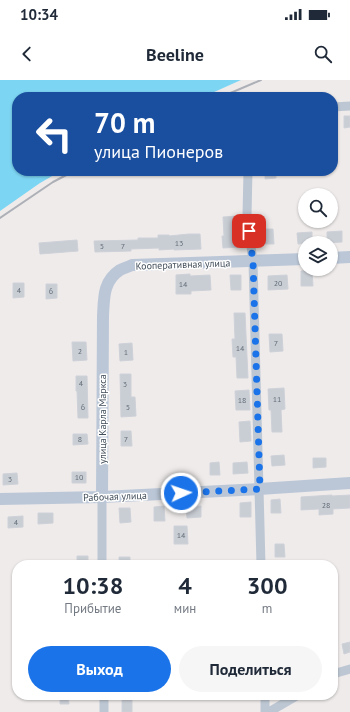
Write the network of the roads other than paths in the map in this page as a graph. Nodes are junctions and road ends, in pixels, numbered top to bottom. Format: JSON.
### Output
{"nodes":[{"id":1,"x":350,"y":106,"type":"edge"},
{"id":2,"x":338,"y":107,"type":"edge"},
{"id":3,"x":248,"y":176,"type":"edge"},
{"id":4,"x":350,"y":257,"type":"edge"},
{"id":5,"x":338,"y":258,"type":"edge"},
{"id":6,"x":298,"y":259,"type":"edge"},
{"id":7,"x":253,"y":262,"type":"junction"},
{"id":8,"x":113,"y":276,"type":"joint"},
{"id":9,"x":350,"y":483,"type":"edge"},
{"id":10,"x":260,"y":489,"type":"junction"},
{"id":11,"x":102,"y":497,"type":"junction"},
{"id":12,"x":0,"y":499,"type":"edge"},
{"id":13,"x":102,"y":560,"type":"edge"},
{"id":14,"x":261,"y":560,"type":"edge"},
{"id":15,"x":350,"y":669,"type":"edge"},
{"id":16,"x":338,"y":673,"type":"edge"},
{"id":17,"x":104,"y":700,"type":"edge"},
{"id":18,"x":265,"y":700,"type":"edge"},
{"id":19,"x":290,"y":700,"type":"edge"},
{"id":20,"x":104,"y":712,"type":"edge"},
{"id":21,"x":265,"y":712,"type":"edge"},
{"id":22,"x":270,"y":712,"type":"edge"}],
"edges":[{"from":1,"to":2,"type":"street"},
{"from":3,"to":7,"type":"street"},
{"from":4,"to":5,"type":"main road"},
{"from":6,"to":7,"type":"main road","name":"Кооперативная улица"},
{"from":7,"to":8,"type":"main road","name":"Кооперативная улица"},
{"from":7,"to":10,"type":"street"},
{"from":8,"to":11,"type":"main road","name":"улица Карла Маркса"},
{"from":9,"to":10,"type":"main road","name":"Рабочая улица"},
{"from":10,"to":11,"type":"main road","name":"Рабочая улица"},
{"from":10,"to":14,"type":"street"},
{"from":11,"to":12,"type":"main road","name":"Рабочая улица"},
{"from":11,"to":13,"type":"street","name":"улица Карла Маркса"},
{"from":15,"to":16,"type":"street"},
{"from":17,"to":20,"type":"street"},
{"from":18,"to":21,"type":"street"},
{"from":19,"to":22,"type":"street"}]}
